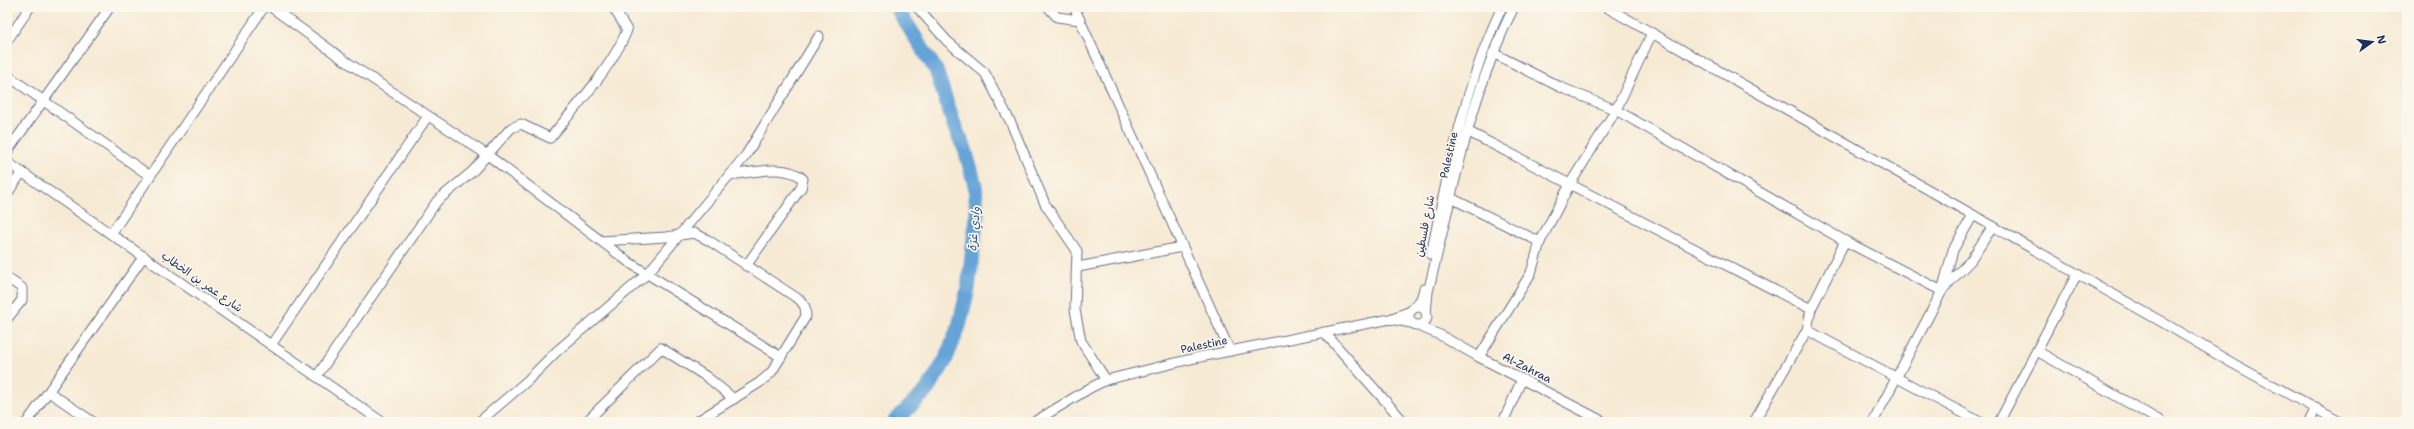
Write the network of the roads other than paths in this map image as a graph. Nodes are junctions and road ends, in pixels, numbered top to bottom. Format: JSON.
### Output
{"nodes":[{"id":1,"x":30,"y":7,"type":"edge"},
{"id":2,"x":110,"y":7,"type":"edge"},
{"id":3,"x":264,"y":7,"type":"edge"},
{"id":4,"x":271,"y":7,"type":"edge"},
{"id":5,"x":614,"y":7,"type":"edge"},
{"id":6,"x":917,"y":7,"type":"edge"},
{"id":7,"x":1048,"y":7,"type":"edge"},
{"id":8,"x":1074,"y":7,"type":"edge"},
{"id":9,"x":1502,"y":7,"type":"edge"},
{"id":10,"x":1514,"y":7,"type":"edge"},
{"id":11,"x":1606,"y":7,"type":"edge"},
{"id":12,"x":1080,"y":20,"type":"junction"},
{"id":13,"x":1652,"y":33,"type":"junction"},
{"id":14,"x":819,"y":36,"type":"dead end"},
{"id":15,"x":7,"y":40,"type":"edge"},
{"id":16,"x":1493,"y":53,"type":"junction"},
{"id":17,"x":7,"y":75,"type":"edge"},
{"id":18,"x":42,"y":100,"type":"junction"},
{"id":19,"x":1616,"y":110,"type":"junction"},
{"id":20,"x":428,"y":116,"type":"junction"},
{"id":21,"x":1467,"y":130,"type":"junction"},
{"id":22,"x":7,"y":152,"type":"edge"},
{"id":23,"x":489,"y":156,"type":"junction"},
{"id":24,"x":7,"y":162,"type":"edge"},
{"id":25,"x":22,"y":172,"type":"junction"},
{"id":26,"x":729,"y":175,"type":"junction"},
{"id":27,"x":150,"y":176,"type":"junction"},
{"id":28,"x":1570,"y":184,"type":"junction"},
{"id":29,"x":7,"y":194,"type":"edge"},
{"id":30,"x":1451,"y":198,"type":"junction"},
{"id":31,"x":1973,"y":215,"type":"junction"},
{"id":32,"x":1993,"y":226,"type":"junction"},
{"id":33,"x":681,"y":233,"type":"junction"},
{"id":34,"x":111,"y":234,"type":"junction"},
{"id":35,"x":601,"y":241,"type":"junction"},
{"id":36,"x":1845,"y":241,"type":"junction"},
{"id":37,"x":1540,"y":242,"type":"junction"},
{"id":38,"x":1182,"y":247,"type":"junction"},
{"id":39,"x":144,"y":256,"type":"junction"},
{"id":40,"x":746,"y":266,"type":"junction"},
{"id":41,"x":1078,"y":267,"type":"dead end"},
{"id":42,"x":647,"y":274,"type":"junction"},
{"id":43,"x":2077,"y":274,"type":"junction"},
{"id":44,"x":7,"y":278,"type":"edge"},
{"id":45,"x":1942,"y":291,"type":"junction"},
{"id":46,"x":1810,"y":309,"type":"junction"},
{"id":47,"x":1411,"y":310,"type":"junction"},
{"id":48,"x":1426,"y":315,"type":"junction"},
{"id":49,"x":7,"y":318,"type":"edge"},
{"id":50,"x":1390,"y":319,"type":"junction"},
{"id":51,"x":1414,"y":324,"type":"junction"},
{"id":52,"x":1807,"y":330,"type":"junction"},
{"id":53,"x":1324,"y":332,"type":"junction"},
{"id":54,"x":1440,"y":334,"type":"junction"},
{"id":55,"x":271,"y":345,"type":"junction"},
{"id":56,"x":2037,"y":351,"type":"junction"},
{"id":57,"x":1230,"y":352,"type":"junction"},
{"id":58,"x":781,"y":357,"type":"junction"},
{"id":59,"x":1479,"y":357,"type":"junction"},
{"id":60,"x":317,"y":376,"type":"junction"},
{"id":61,"x":1896,"y":377,"type":"junction"},
{"id":62,"x":1522,"y":379,"type":"junction"},
{"id":63,"x":1106,"y":380,"type":"junction"},
{"id":64,"x":48,"y":392,"type":"junction"},
{"id":65,"x":734,"y":399,"type":"junction"},
{"id":66,"x":2316,"y":408,"type":"junction"},
{"id":67,"x":27,"y":422,"type":"edge"},
{"id":68,"x":93,"y":422,"type":"edge"},
{"id":69,"x":382,"y":422,"type":"edge"},
{"id":70,"x":479,"y":422,"type":"edge"},
{"id":71,"x":586,"y":422,"type":"edge"},
{"id":72,"x":696,"y":422,"type":"edge"},
{"id":73,"x":1034,"y":422,"type":"edge"},
{"id":74,"x":1404,"y":422,"type":"edge"},
{"id":75,"x":1503,"y":422,"type":"edge"},
{"id":76,"x":1604,"y":422,"type":"edge"},
{"id":77,"x":1754,"y":422,"type":"edge"},
{"id":78,"x":1873,"y":422,"type":"edge"},
{"id":79,"x":1980,"y":422,"type":"edge"},
{"id":80,"x":1999,"y":422,"type":"edge"},
{"id":81,"x":2162,"y":422,"type":"edge"},
{"id":82,"x":2309,"y":422,"type":"edge"},
{"id":83,"x":2340,"y":422,"type":"edge"}],
"edges":[{"from":1,"to":15,"type":"street"},
{"from":2,"to":18,"type":"street"},
{"from":3,"to":27,"type":"street"},
{"from":4,"to":20,"type":"street"},
{"from":5,"to":23,"type":"street"},
{"from":6,"to":63,"type":"street"},
{"from":7,"to":12,"type":"street"},
{"from":8,"to":12,"type":"street"},
{"from":9,"to":47,"type":"street","name":"شارع فلسطين"},
{"from":10,"to":16,"type":"street","name":"Palestine"},
{"from":11,"to":13,"type":"street"},
{"from":12,"to":38,"type":"street"},
{"from":13,"to":19,"type":"street"},
{"from":13,"to":31,"type":"street"},
{"from":14,"to":26,"type":"street"},
{"from":16,"to":19,"type":"street"},
{"from":16,"to":21,"type":"street","name":"Palestine"},
{"from":17,"to":18,"type":"street"},
{"from":18,"to":22,"type":"street"},
{"from":18,"to":27,"type":"street"},
{"from":19,"to":28,"type":"street"},
{"from":19,"to":36,"type":"street"},
{"from":20,"to":23,"type":"street"},
{"from":20,"to":55,"type":"street"},
{"from":21,"to":28,"type":"street"},
{"from":21,"to":30,"type":"street","name":"Palestine"},
{"from":23,"to":35,"type":"street"},
{"from":23,"to":60,"type":"street"},
{"from":24,"to":25,"type":"street","name":"شارع عمر بن الخطاب"},
{"from":25,"to":29,"type":"street"},
{"from":25,"to":34,"type":"street","name":"شارع عمر بن الخطاب"},
{"from":26,"to":33,"type":"street"},
{"from":26,"to":40,"type":"street"},
{"from":27,"to":34,"type":"street"},
{"from":28,"to":37,"type":"street"},
{"from":28,"to":46,"type":"street"},
{"from":30,"to":37,"type":"street"},
{"from":30,"to":48,"type":"street","name":"Palestine"},
{"from":31,"to":32,"type":"street"},
{"from":31,"to":45,"type":"street"},
{"from":32,"to":43,"type":"street"},
{"from":32,"to":45,"type":"street"},
{"from":33,"to":35,"type":"street"},
{"from":33,"to":40,"type":"street"},
{"from":33,"to":42,"type":"street"},
{"from":34,"to":39,"type":"street","name":"شارع عمر بن الخطاب"},
{"from":35,"to":42,"type":"street"},
{"from":36,"to":45,"type":"street"},
{"from":36,"to":46,"type":"street"},
{"from":37,"to":59,"type":"street"},
{"from":38,"to":41,"type":"street"},
{"from":38,"to":57,"type":"street"},
{"from":39,"to":55,"type":"street","name":"شارع عمر بن الخطاب"},
{"from":39,"to":64,"type":"street"},
{"from":40,"to":58,"type":"street"},
{"from":42,"to":58,"type":"street"},
{"from":42,"to":70,"type":"street"},
{"from":43,"to":56,"type":"street"},
{"from":43,"to":66,"type":"street"},
{"from":44,"to":49,"type":"street"},
{"from":45,"to":61,"type":"street"},
{"from":46,"to":52,"type":"street"},
{"from":47,"to":48,"type":"street"},
{"from":47,"to":50,"type":"street","name":"Palestine"},
{"from":47,"to":51,"type":"street"},
{"from":48,"to":51,"type":"street"},
{"from":48,"to":54,"type":"street","name":"Al-Zahraa"},
{"from":50,"to":51,"type":"street","name":"Palestine"},
{"from":50,"to":53,"type":"street","name":"Palestine"},
{"from":51,"to":54,"type":"street","name":"Al-Zahraa"},
{"from":52,"to":61,"type":"street"},
{"from":52,"to":77,"type":"street"},
{"from":53,"to":57,"type":"street","name":"Palestine"},
{"from":53,"to":74,"type":"street"},
{"from":54,"to":59,"type":"street","name":"Al-Zahraa"},
{"from":55,"to":60,"type":"street","name":"شارع عمر بن الخطاب"},
{"from":56,"to":80,"type":"street"},
{"from":56,"to":81,"type":"street"},
{"from":57,"to":63,"type":"street","name":"Palestine"},
{"from":58,"to":65,"type":"street"},
{"from":59,"to":62,"type":"street","name":"Al-Zahraa"},
{"from":60,"to":69,"type":"street","name":"شارع عمر بن الخطاب"},
{"from":61,"to":78,"type":"street"},
{"from":61,"to":79,"type":"street"},
{"from":62,"to":75,"type":"street"},
{"from":62,"to":76,"type":"street","name":"Al-Zahraa"},
{"from":63,"to":73,"type":"street","name":"Palestine"},
{"from":64,"to":67,"type":"street"},
{"from":64,"to":68,"type":"street"},
{"from":65,"to":71,"type":"street"},
{"from":65,"to":72,"type":"street"},
{"from":66,"to":82,"type":"street"},
{"from":66,"to":83,"type":"street"}]}
